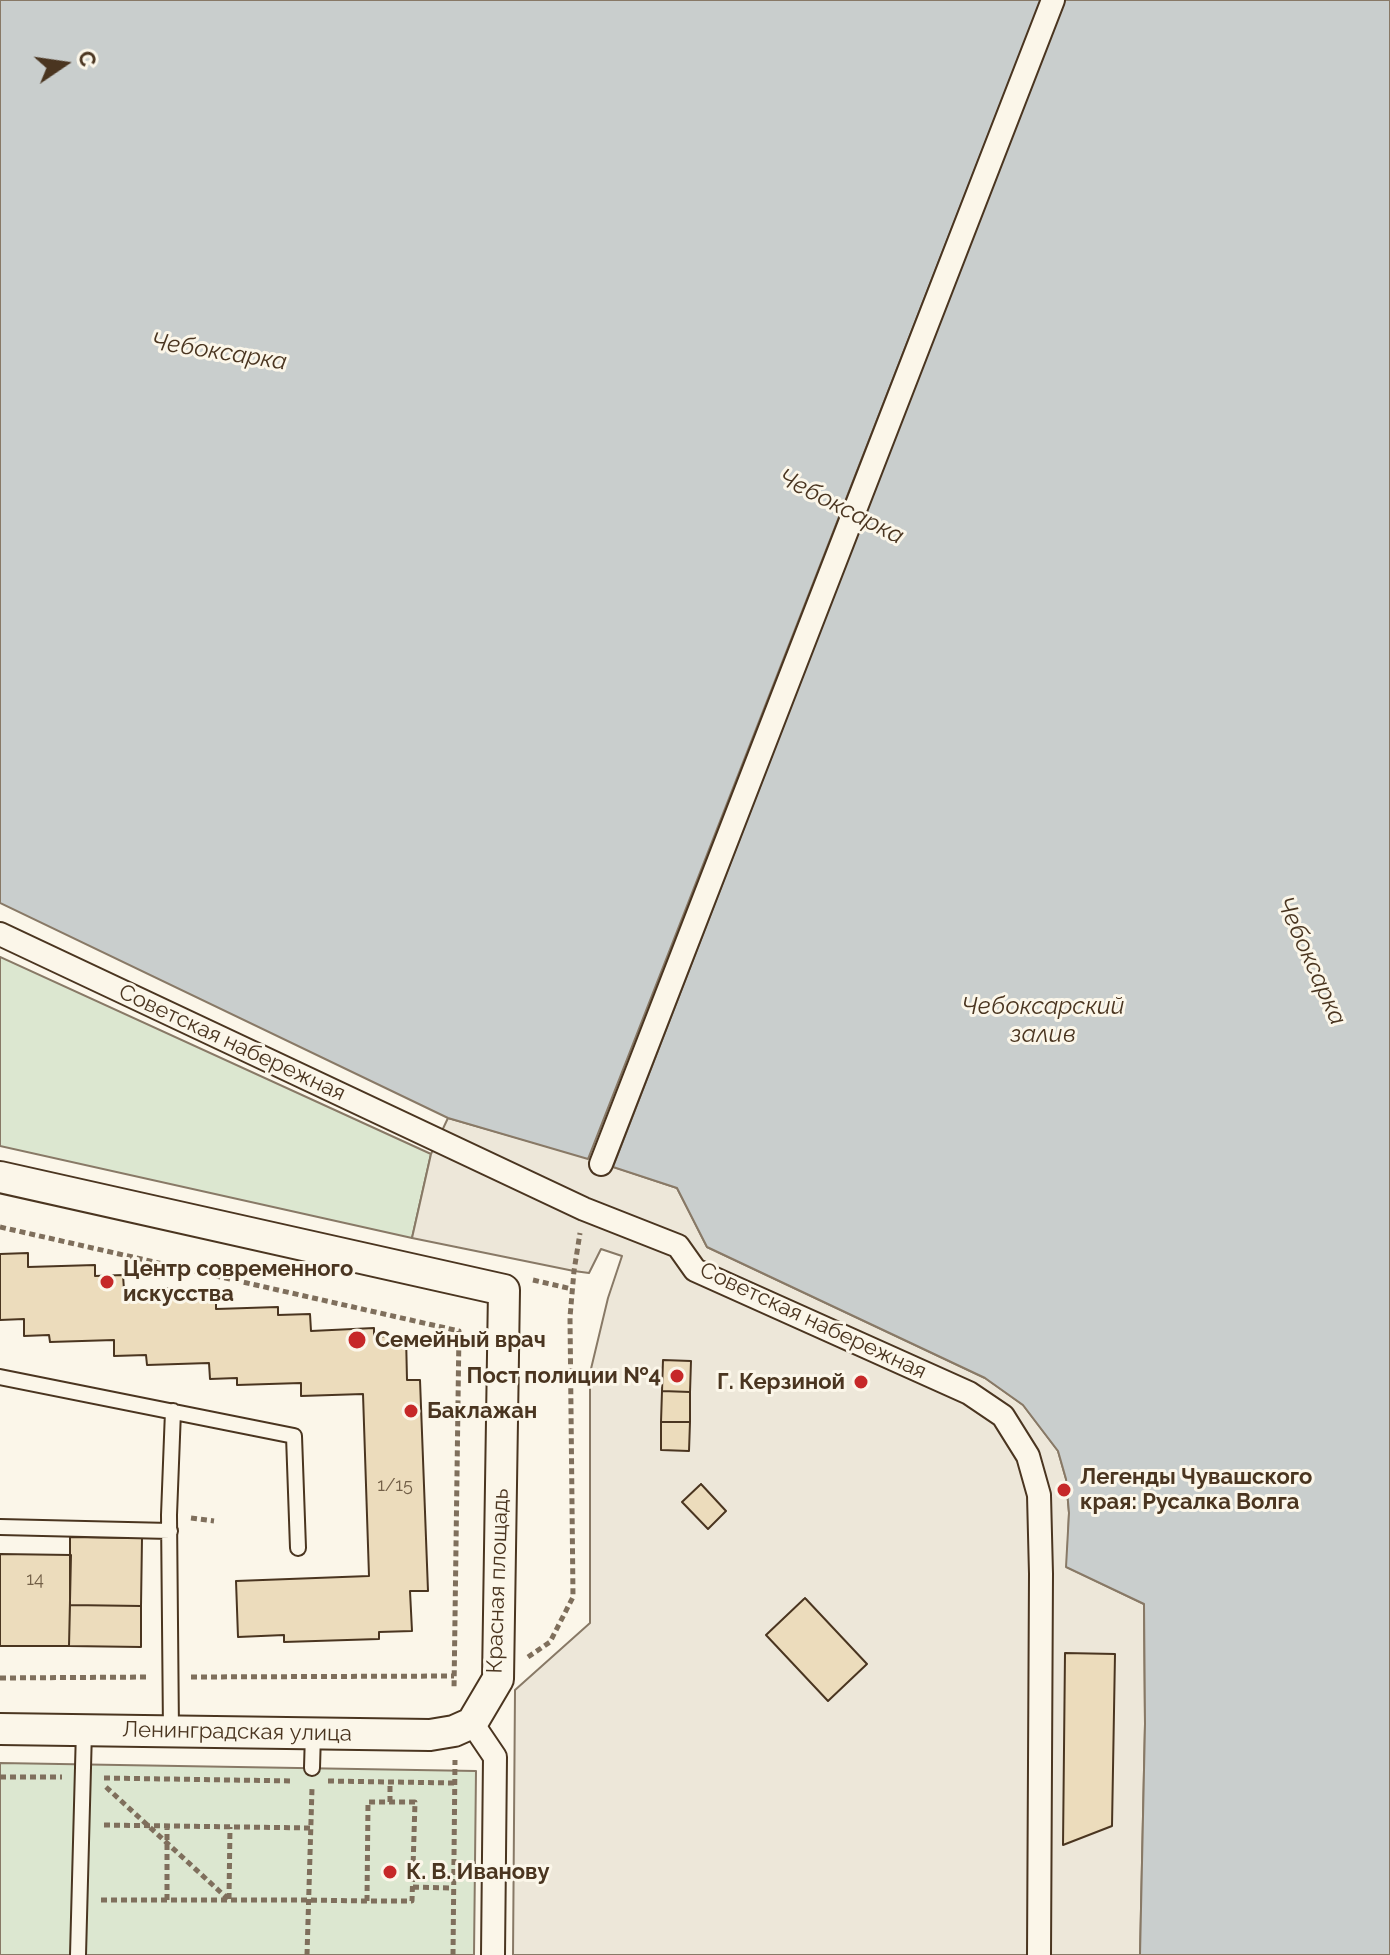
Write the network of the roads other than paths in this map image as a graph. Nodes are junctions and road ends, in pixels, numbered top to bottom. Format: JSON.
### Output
{"nodes":[{"id":1,"x":1053,"y":0,"type":"edge"},
{"id":2,"x":0,"y":934,"type":"edge"},
{"id":3,"x":601,"y":1164,"type":"dead end"},
{"id":4,"x":0,"y":1177,"type":"edge"},
{"id":5,"x":0,"y":1377,"type":"edge"},
{"id":6,"x":173,"y":1411,"type":"junction"},
{"id":7,"x":0,"y":1527,"type":"edge"},
{"id":8,"x":170,"y":1531,"type":"junction"},
{"id":9,"x":298,"y":1548,"type":"dead end"},
{"id":10,"x":472,"y":1723,"type":"junction"},
{"id":11,"x":0,"y":1729,"type":"edge"},
{"id":12,"x":84,"y":1730,"type":"junction"},
{"id":13,"x":171,"y":1732,"type":"junction"},
{"id":14,"x":313,"y":1733,"type":"junction"},
{"id":15,"x":312,"y":1774,"type":"road end"},
{"id":16,"x":78,"y":1955,"type":"edge"},
{"id":17,"x":493,"y":1955,"type":"edge"},
{"id":18,"x":1039,"y":1955,"type":"edge"}],
"edges":[{"from":1,"to":3,"type":"street"},
{"from":2,"to":18,"type":"street","name":"Советская набережная"},
{"from":4,"to":10,"type":"street","name":"Красная площадь"},
{"from":5,"to":6,"type":"lane"},
{"from":6,"to":8,"type":"lane"},
{"from":6,"to":9,"type":"lane"},
{"from":7,"to":8,"type":"lane"},
{"from":8,"to":13,"type":"lane"},
{"from":10,"to":14,"type":"street","name":"Ленинградская улица"},
{"from":10,"to":17,"type":"street"},
{"from":11,"to":12,"type":"street","name":"Ленинградская улица"},
{"from":12,"to":13,"type":"street","name":"Ленинградская улица"},
{"from":12,"to":16,"type":"lane"},
{"from":13,"to":14,"type":"street","name":"Ленинградская улица"},
{"from":14,"to":15,"type":"lane"}]}
